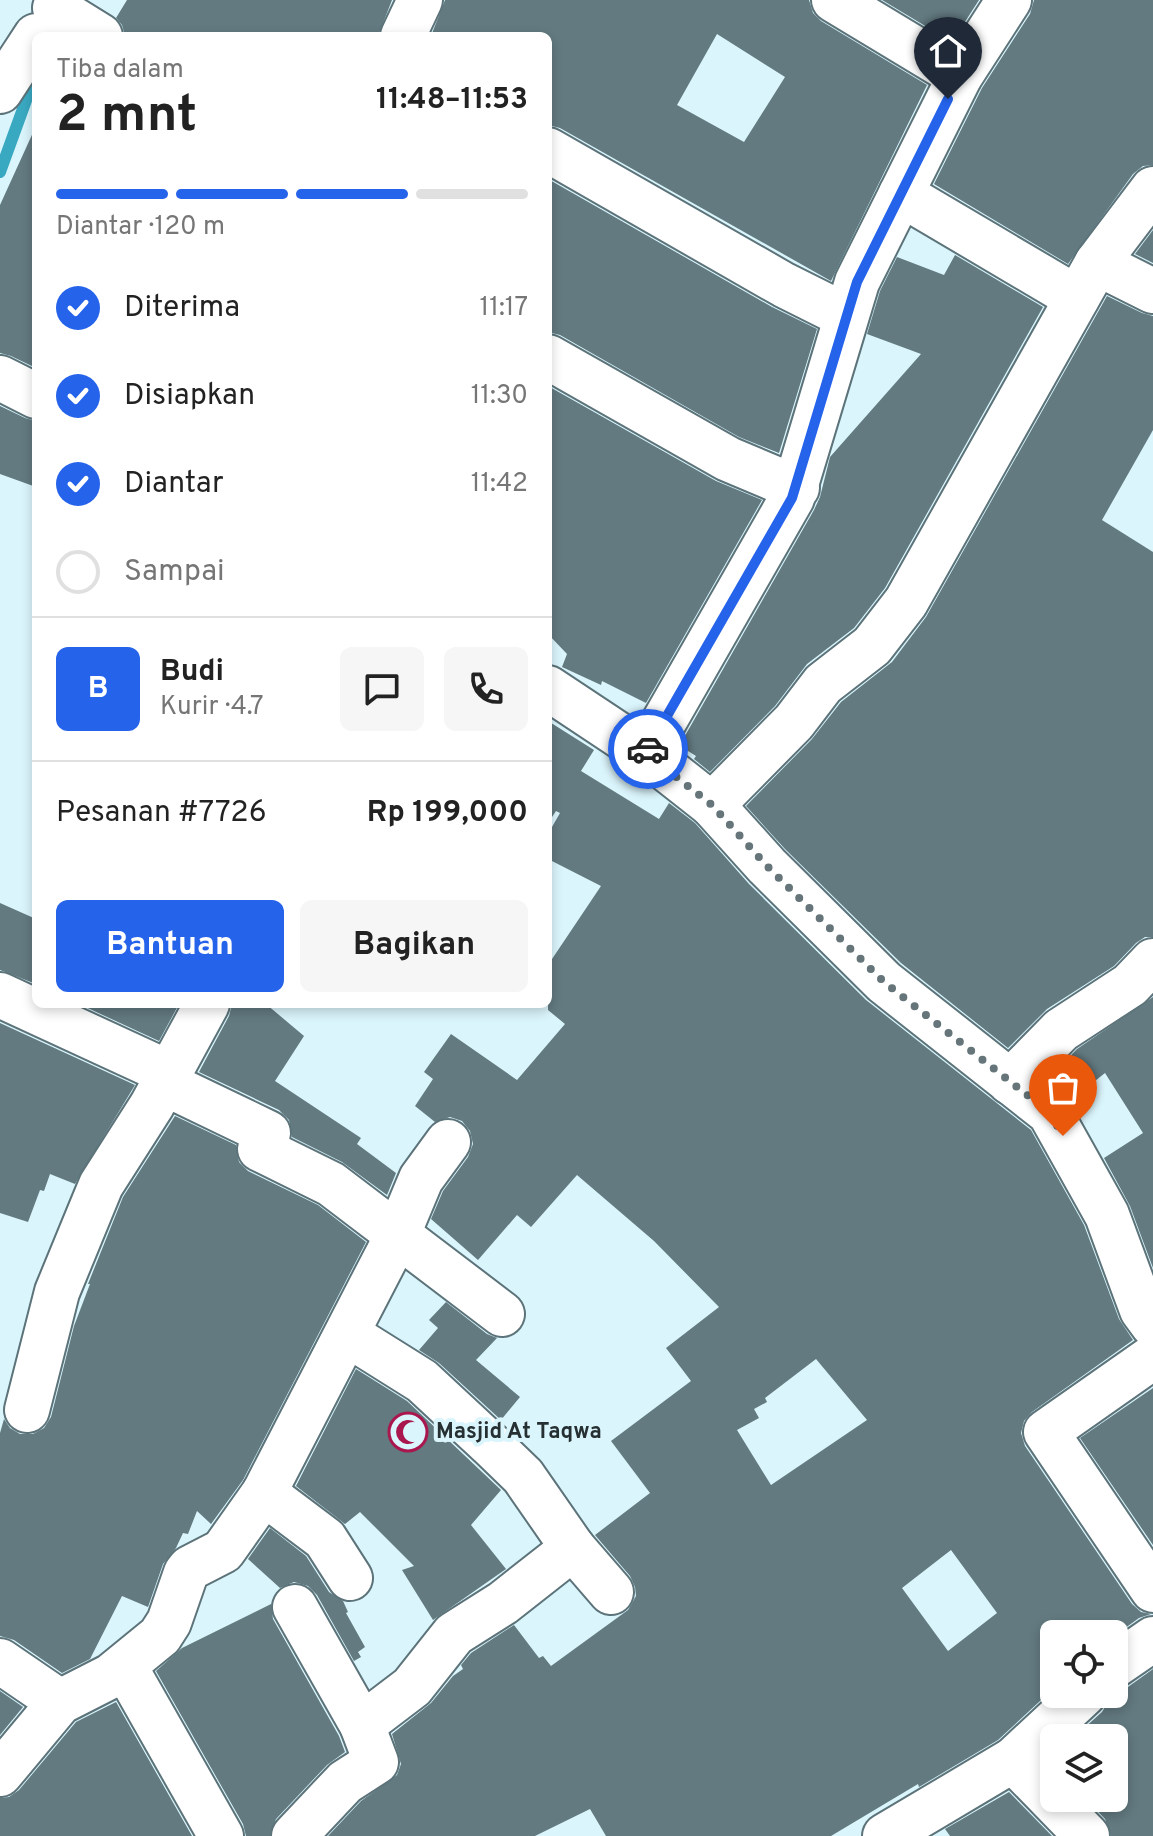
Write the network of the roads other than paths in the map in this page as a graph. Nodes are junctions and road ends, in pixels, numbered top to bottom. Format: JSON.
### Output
{"nodes":[{"id":1,"x":420,"y":0,"type":"edge"},
{"id":2,"x":834,"y":0,"type":"edge"},
{"id":3,"x":1009,"y":0,"type":"edge"},
{"id":4,"x":405,"y":32,"type":"edge"},
{"id":5,"x":32,"y":56,"type":"edge"},
{"id":6,"x":960,"y":76,"type":"junction"},
{"id":7,"x":0,"y":91,"type":"edge"},
{"id":8,"x":552,"y":152,"type":"edge"},
{"id":9,"x":1153,"y":189,"type":"edge"},
{"id":10,"x":901,"y":194,"type":"junction"},
{"id":11,"x":1087,"y":280,"type":"junction"},
{"id":12,"x":1153,"y":291,"type":"edge"},
{"id":13,"x":846,"y":316,"type":"junction"},
{"id":14,"x":552,"y":359,"type":"edge"},
{"id":15,"x":0,"y":378,"type":"edge"},
{"id":16,"x":32,"y":394,"type":"edge"},
{"id":17,"x":797,"y":488,"type":"junction"},
{"id":18,"x":552,"y":691,"type":"edge"},
{"id":19,"x":646,"y":753,"type":"junction"},
{"id":20,"x":712,"y":805,"type":"junction"},
{"id":21,"x":1153,"y":961,"type":"edge"},
{"id":22,"x":0,"y":995,"type":"edge"},
{"id":23,"x":205,"y":1008,"type":"edge"},
{"id":24,"x":166,"y":1078,"type":"junction"},
{"id":25,"x":1010,"y":1082,"type":"junction"},
{"id":26,"x":448,"y":1142,"type":"dead end"},
{"id":27,"x":398,"y":1234,"type":"junction"},
{"id":28,"x":502,"y":1314,"type":"dead end"},
{"id":29,"x":1153,"y":1325,"type":"edge"},
{"id":30,"x":347,"y":1334,"type":"junction"},
{"id":31,"x":1153,"y":1357,"type":"edge"},
{"id":32,"x":27,"y":1410,"type":"dead end"},
{"id":33,"x":264,"y":1493,"type":"junction"},
{"id":34,"x":573,"y":1548,"type":"junction"},
{"id":35,"x":350,"y":1578,"type":"dead end"},
{"id":36,"x":1153,"y":1590,"type":"edge"},
{"id":37,"x":611,"y":1592,"type":"dead end"},
{"id":38,"x":295,"y":1607,"type":"dead end"},
{"id":39,"x":1153,"y":1639,"type":"edge"},
{"id":40,"x":1128,"y":1656,"type":"edge"},
{"id":41,"x":0,"y":1661,"type":"edge"},
{"id":42,"x":125,"y":1667,"type":"junction"},
{"id":43,"x":60,"y":1702,"type":"junction"},
{"id":44,"x":1069,"y":1708,"type":"edge"},
{"id":45,"x":362,"y":1725,"type":"junction"},
{"id":46,"x":1013,"y":1760,"type":"junction"},
{"id":47,"x":0,"y":1774,"type":"edge"},
{"id":48,"x":221,"y":1836,"type":"edge"},
{"id":49,"x":294,"y":1836,"type":"edge"},
{"id":50,"x":885,"y":1836,"type":"edge"},
{"id":51,"x":1087,"y":1836,"type":"edge"}],
"edges":[{"from":1,"to":4,"type":"street"},
{"from":2,"to":6,"type":"street"},
{"from":3,"to":6,"type":"street"},
{"from":5,"to":7,"type":"street"},
{"from":6,"to":10,"type":"street"},
{"from":8,"to":13,"type":"street"},
{"from":9,"to":11,"type":"street"},
{"from":10,"to":11,"type":"street"},
{"from":10,"to":13,"type":"street"},
{"from":11,"to":12,"type":"street"},
{"from":11,"to":20,"type":"street"},
{"from":13,"to":17,"type":"street"},
{"from":14,"to":17,"type":"street"},
{"from":15,"to":16,"type":"street"},
{"from":17,"to":19,"type":"street"},
{"from":18,"to":19,"type":"street"},
{"from":19,"to":20,"type":"street"},
{"from":20,"to":25,"type":"street"},
{"from":21,"to":25,"type":"street"},
{"from":22,"to":24,"type":"street"},
{"from":23,"to":24,"type":"street"},
{"from":24,"to":27,"type":"street"},
{"from":24,"to":32,"type":"street"},
{"from":25,"to":29,"type":"street"},
{"from":26,"to":27,"type":"street"},
{"from":27,"to":28,"type":"street"},
{"from":27,"to":30,"type":"street"},
{"from":30,"to":33,"type":"street"},
{"from":30,"to":34,"type":"street"},
{"from":31,"to":36,"type":"street"},
{"from":33,"to":35,"type":"street"},
{"from":33,"to":42,"type":"street"},
{"from":34,"to":37,"type":"street"},
{"from":34,"to":45,"type":"street"},
{"from":38,"to":45,"type":"street"},
{"from":39,"to":40,"type":"street"},
{"from":41,"to":43,"type":"street"},
{"from":42,"to":43,"type":"street"},
{"from":42,"to":48,"type":"street"},
{"from":43,"to":47,"type":"street"},
{"from":44,"to":46,"type":"street"},
{"from":45,"to":49,"type":"street"},
{"from":46,"to":50,"type":"street"},
{"from":46,"to":51,"type":"street"}]}
